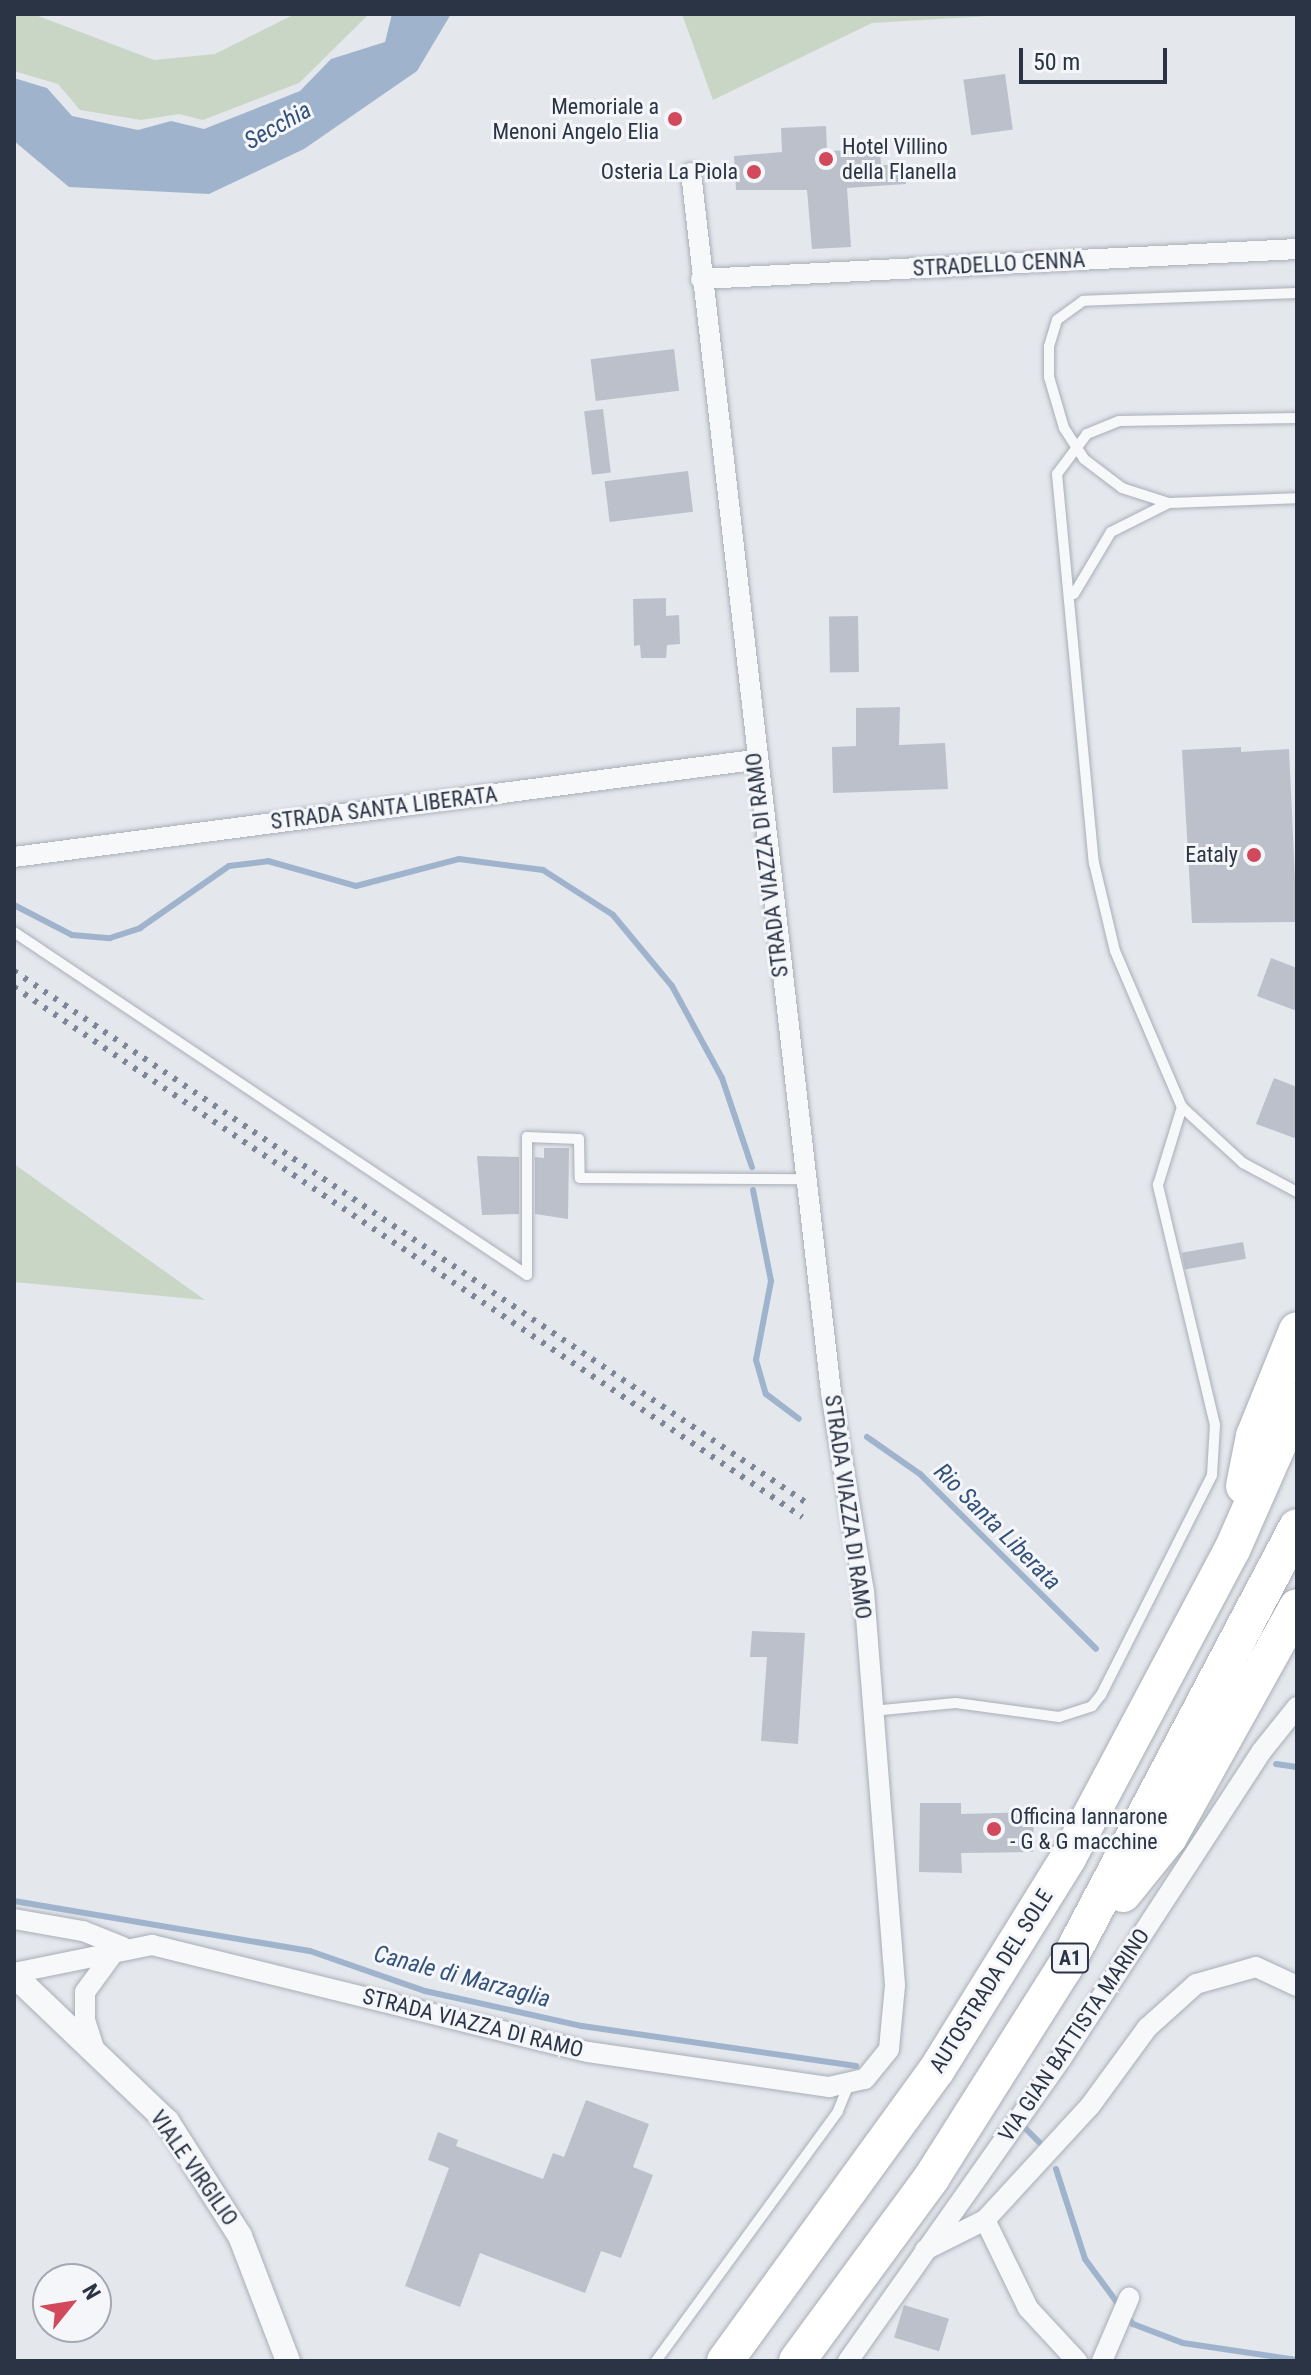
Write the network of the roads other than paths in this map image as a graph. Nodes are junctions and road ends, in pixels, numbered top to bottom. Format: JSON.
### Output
{"nodes":[{"id":1,"x":691,"y":173,"type":"dead end"},
{"id":2,"x":1297,"y":249,"type":"edge"},
{"id":3,"x":701,"y":279,"type":"junction"},
{"id":4,"x":1297,"y":293,"type":"edge"},
{"id":5,"x":1297,"y":418,"type":"edge"},
{"id":6,"x":1075,"y":446,"type":"junction"},
{"id":7,"x":1297,"y":498,"type":"edge"},
{"id":8,"x":1169,"y":503,"type":"junction"},
{"id":9,"x":1073,"y":596,"type":"junction"},
{"id":10,"x":754,"y":760,"type":"junction"},
{"id":11,"x":14,"y":857,"type":"edge"},
{"id":12,"x":14,"y":932,"type":"edge"},
{"id":13,"x":1182,"y":1107,"type":"junction"},
{"id":14,"x":806,"y":1179,"type":"junction"},
{"id":15,"x":1297,"y":1192,"type":"edge"},
{"id":16,"x":1297,"y":1330,"type":"edge"},
{"id":17,"x":1297,"y":1402,"type":"edge"},
{"id":18,"x":1297,"y":1527,"type":"edge"},
{"id":19,"x":1232,"y":1550,"type":"junction"},
{"id":20,"x":1297,"y":1607,"type":"edge"},
{"id":21,"x":1297,"y":1707,"type":"edge"},
{"id":22,"x":870,"y":1711,"type":"junction"},
{"id":23,"x":14,"y":1919,"type":"edge"},
{"id":24,"x":123,"y":1947,"type":"junction"},
{"id":25,"x":1065,"y":1967,"type":"junction"},
{"id":26,"x":14,"y":1974,"type":"edge"},
{"id":27,"x":1297,"y":1986,"type":"edge"},
{"id":28,"x":95,"y":2051,"type":"junction"},
{"id":29,"x":848,"y":2086,"type":"junction"},
{"id":30,"x":985,"y":2220,"type":"junction"},
{"id":31,"x":925,"y":2250,"type":"junction"},
{"id":32,"x":1129,"y":2298,"type":"dead end"},
{"id":33,"x":770,"y":2299,"type":"junction"},
{"id":34,"x":288,"y":2361,"type":"edge"},
{"id":35,"x":656,"y":2361,"type":"edge"},
{"id":36,"x":712,"y":2361,"type":"edge"},
{"id":37,"x":725,"y":2361,"type":"edge"},
{"id":38,"x":797,"y":2361,"type":"edge"},
{"id":39,"x":848,"y":2361,"type":"edge"},
{"id":40,"x":1077,"y":2361,"type":"edge"},
{"id":41,"x":1102,"y":2361,"type":"edge"}],
"edges":[{"from":1,"to":3,"type":"street","name":"STRADA VIAZZA DI RAMO"},
{"from":2,"to":3,"type":"street","name":"STRADELLO CENNA"},
{"from":3,"to":10,"type":"street","name":"STRADA VIAZZA DI RAMO"},
{"from":4,"to":6,"type":"lane"},
{"from":5,"to":6,"type":"lane"},
{"from":6,"to":8,"type":"lane"},
{"from":6,"to":9,"type":"lane"},
{"from":7,"to":8,"type":"lane"},
{"from":8,"to":9,"type":"lane"},
{"from":9,"to":13,"type":"lane"},
{"from":10,"to":11,"type":"street","name":"STRADA SANTA LIBERATA"},
{"from":10,"to":14,"type":"street","name":"STRADA VIAZZA DI RAMO"},
{"from":12,"to":14,"type":"lane"},
{"from":13,"to":15,"type":"lane"},
{"from":13,"to":22,"type":"lane"},
{"from":14,"to":22,"type":"street","name":"STRADA VIAZZA DI RAMO"},
{"from":16,"to":19,"type":"highway"},
{"from":17,"to":19,"type":"highway","name":"AUTOSTRADA DEL SOLE","number":"A1"},
{"from":18,"to":25,"type":"highway","number":"A1"},
{"from":19,"to":33,"type":"highway","name":"AUTOSTRADA DEL SOLE","number":"A1"},
{"from":20,"to":25,"type":"highway"},
{"from":21,"to":31,"type":"street","name":"VIA GIAN BATTISTA MARINO"},
{"from":22,"to":29,"type":"street","name":"STRADA VIAZZA DI RAMO"},
{"from":23,"to":24,"type":"street","name":"STRADA VIAZZA DI RAMO"},
{"from":24,"to":26,"type":"street","name":"STRADA VIAZZA DI RAMO"},
{"from":24,"to":28,"type":"street"},
{"from":24,"to":29,"type":"street","name":"STRADA VIAZZA DI RAMO"},
{"from":25,"to":38,"type":"highway","number":"A1"},
{"from":26,"to":28,"type":"street","name":"VIALE VIRGILIO"},
{"from":27,"to":30,"type":"street"},
{"from":28,"to":34,"type":"street","name":"VIALE VIRGILIO"},
{"from":29,"to":35,"type":"lane"},
{"from":30,"to":31,"type":"street"},
{"from":30,"to":40,"type":"street"},
{"from":31,"to":39,"type":"street","name":"VIA GIAN BATTISTA MARINO"},
{"from":32,"to":41,"type":"street"},
{"from":33,"to":36,"type":"highway"},
{"from":33,"to":37,"type":"highway","name":"AUTOSTRADA DEL SOLE","number":"A1"}]}
